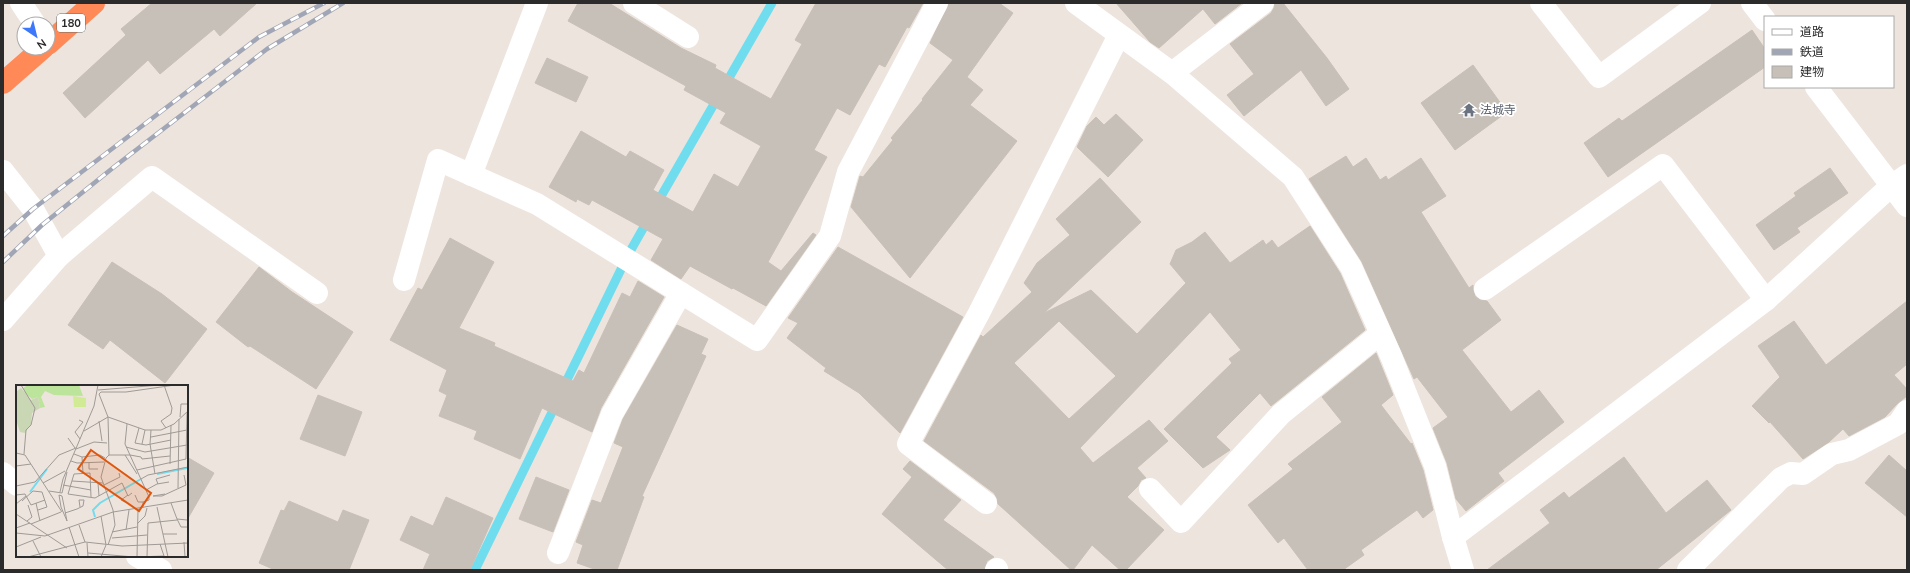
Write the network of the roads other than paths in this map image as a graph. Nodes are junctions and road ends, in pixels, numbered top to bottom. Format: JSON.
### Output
{"nodes":[{"id":1,"x":21,"y":3,"type":"edge"},
{"id":2,"x":94,"y":3,"type":"edge"},
{"id":3,"x":537,"y":3,"type":"edge"},
{"id":4,"x":634,"y":3,"type":"edge"},
{"id":5,"x":937,"y":3,"type":"edge"},
{"id":6,"x":1076,"y":3,"type":"edge"},
{"id":7,"x":1263,"y":3,"type":"edge"},
{"id":8,"x":1541,"y":3,"type":"edge"},
{"id":9,"x":1700,"y":3,"type":"edge"},
{"id":10,"x":1752,"y":3,"type":"edge"},
{"id":11,"x":29,"y":16,"type":"edge"},
{"id":12,"x":1764,"y":19,"type":"edge"},
{"id":13,"x":1119,"y":35,"type":"junction"},
{"id":14,"x":56,"y":37,"type":"edge"},
{"id":15,"x":688,"y":37,"type":"dead end"},
{"id":16,"x":34,"y":56,"type":"edge"},
{"id":17,"x":1172,"y":73,"type":"junction"},
{"id":18,"x":3,"y":83,"type":"edge"},
{"id":19,"x":1817,"y":88,"type":"edge"},
{"id":20,"x":3,"y":171,"type":"edge"},
{"id":21,"x":471,"y":175,"type":"junction"},
{"id":22,"x":1899,"y":181,"type":"edge"},
{"id":23,"x":1907,"y":206,"type":"edge"},
{"id":24,"x":59,"y":256,"type":"junction"},
{"id":25,"x":404,"y":280,"type":"dead end"},
{"id":26,"x":1484,"y":289,"type":"dead end"},
{"id":27,"x":317,"y":293,"type":"dead end"},
{"id":28,"x":681,"y":293,"type":"junction"},
{"id":29,"x":1766,"y":300,"type":"junction"},
{"id":30,"x":3,"y":320,"type":"edge"},
{"id":31,"x":1380,"y":334,"type":"junction"},
{"id":32,"x":1907,"y":411,"type":"edge"},
{"id":33,"x":3,"y":473,"type":"edge"},
{"id":34,"x":16,"y":484,"type":"edge"},
{"id":35,"x":1150,"y":489,"type":"dead end"},
{"id":36,"x":986,"y":503,"type":"dead end"},
{"id":37,"x":1453,"y":537,"type":"junction"},
{"id":38,"x":558,"y":553,"type":"dead end"},
{"id":39,"x":1463,"y":570,"type":"edge"},
{"id":40,"x":1688,"y":570,"type":"edge"}],
"edges":[{"from":1,"to":11,"type":"street"},
{"from":2,"to":14,"type":"highway","number":"180"},
{"from":3,"to":21,"type":"street"},
{"from":4,"to":15,"type":"street"},
{"from":5,"to":28,"type":"street"},
{"from":6,"to":13,"type":"street"},
{"from":7,"to":17,"type":"street"},
{"from":8,"to":9,"type":"street"},
{"from":10,"to":12,"type":"street"},
{"from":13,"to":17,"type":"street"},
{"from":13,"to":36,"type":"street"},
{"from":16,"to":18,"type":"highway"},
{"from":17,"to":31,"type":"street"},
{"from":19,"to":22,"type":"street"},
{"from":20,"to":24,"type":"street"},
{"from":21,"to":25,"type":"street"},
{"from":21,"to":28,"type":"street"},
{"from":22,"to":23,"type":"street"},
{"from":22,"to":29,"type":"street"},
{"from":24,"to":27,"type":"street"},
{"from":24,"to":30,"type":"street"},
{"from":26,"to":29,"type":"street"},
{"from":28,"to":38,"type":"street"},
{"from":29,"to":37,"type":"street"},
{"from":31,"to":35,"type":"street"},
{"from":31,"to":37,"type":"street"},
{"from":32,"to":40,"type":"street"},
{"from":33,"to":34,"type":"street"},
{"from":37,"to":39,"type":"street"}]}
